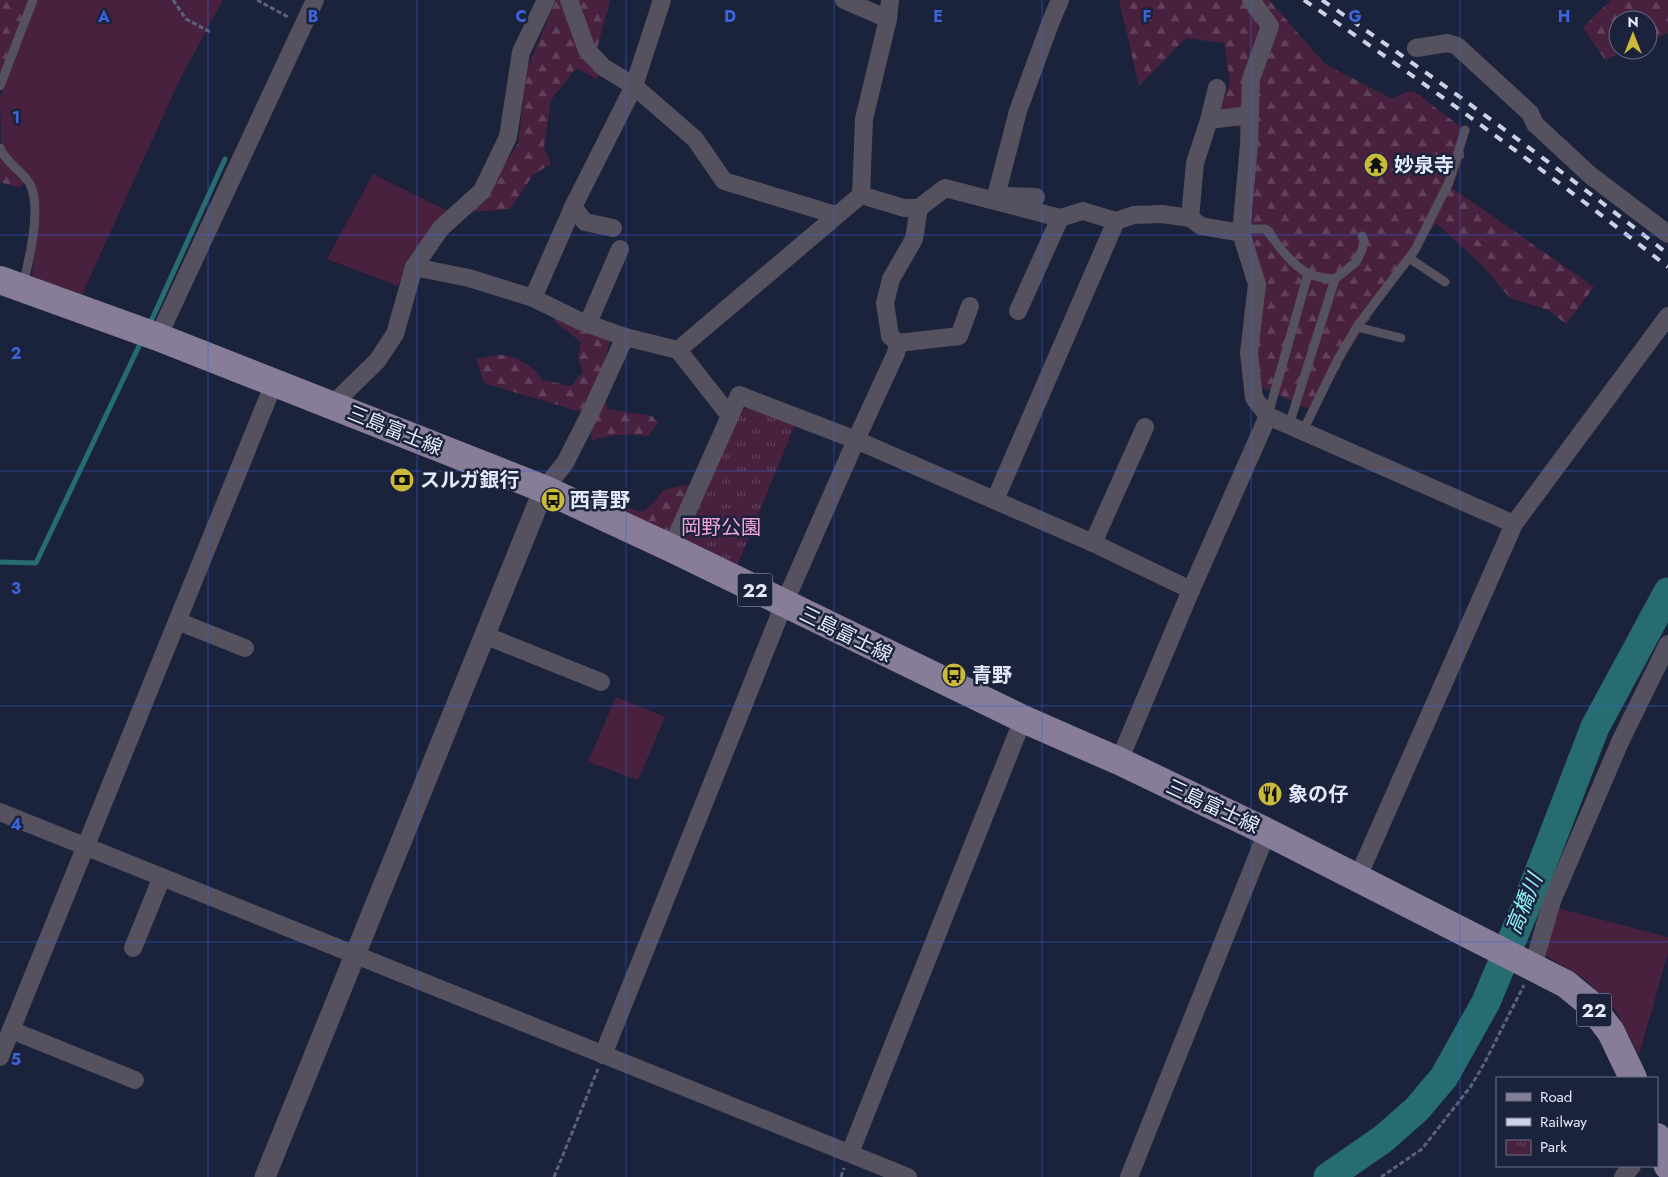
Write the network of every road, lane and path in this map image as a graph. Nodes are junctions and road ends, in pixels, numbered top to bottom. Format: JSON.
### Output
{"nodes":[{"id":1,"x":33,"y":0,"type":"edge"},
{"id":2,"x":173,"y":0,"type":"edge"},
{"id":3,"x":258,"y":0,"type":"edge"},
{"id":4,"x":315,"y":0,"type":"edge"},
{"id":5,"x":546,"y":0,"type":"edge"},
{"id":6,"x":569,"y":0,"type":"edge"},
{"id":7,"x":662,"y":0,"type":"edge"},
{"id":8,"x":844,"y":0,"type":"edge"},
{"id":9,"x":890,"y":0,"type":"edge"},
{"id":10,"x":1060,"y":0,"type":"edge"},
{"id":11,"x":1251,"y":0,"type":"edge"},
{"id":12,"x":888,"y":19,"type":"junction"},
{"id":13,"x":302,"y":25,"type":"junction"},
{"id":14,"x":212,"y":33,"type":"dead end"},
{"id":15,"x":1416,"y":48,"type":"dead end"},
{"id":16,"x":0,"y":86,"type":"edge"},
{"id":17,"x":634,"y":86,"type":"junction"},
{"id":18,"x":1217,"y":88,"type":"dead end"},
{"id":19,"x":1250,"y":115,"type":"junction"},
{"id":20,"x":1208,"y":120,"type":"junction"},
{"id":21,"x":1465,"y":130,"type":"dead end"},
{"id":22,"x":0,"y":148,"type":"edge"},
{"id":23,"x":860,"y":195,"type":"junction"},
{"id":24,"x":1036,"y":197,"type":"dead end"},
{"id":25,"x":996,"y":198,"type":"junction"},
{"id":26,"x":573,"y":207,"type":"junction"},
{"id":27,"x":919,"y":208,"type":"junction"},
{"id":28,"x":836,"y":216,"type":"junction"},
{"id":29,"x":1060,"y":218,"type":"junction"},
{"id":30,"x":1190,"y":218,"type":"junction"},
{"id":31,"x":1116,"y":221,"type":"junction"},
{"id":32,"x":613,"y":228,"type":"dead end"},
{"id":33,"x":1241,"y":231,"type":"junction"},
{"id":34,"x":1668,"y":234,"type":"edge"},
{"id":35,"x":1362,"y":236,"type":"dead end"},
{"id":36,"x":620,"y":249,"type":"dead end"},
{"id":37,"x":1409,"y":258,"type":"junction"},
{"id":38,"x":414,"y":267,"type":"junction"},
{"id":39,"x":1308,"y":274,"type":"junction"},
{"id":40,"x":1335,"y":279,"type":"junction"},
{"id":41,"x":6,"y":282,"type":"edge"},
{"id":42,"x":1445,"y":282,"type":"dead end"},
{"id":43,"x":533,"y":298,"type":"junction"},
{"id":44,"x":970,"y":306,"type":"dead end"},
{"id":45,"x":1018,"y":311,"type":"dead end"},
{"id":46,"x":1668,"y":316,"type":"edge"},
{"id":47,"x":588,"y":323,"type":"junction"},
{"id":48,"x":1357,"y":327,"type":"junction"},
{"id":49,"x":158,"y":337,"type":"junction"},
{"id":50,"x":625,"y":337,"type":"junction"},
{"id":51,"x":1401,"y":338,"type":"dead end"},
{"id":52,"x":898,"y":343,"type":"junction"},
{"id":53,"x":678,"y":350,"type":"junction"},
{"id":54,"x":274,"y":383,"type":"junction"},
{"id":55,"x":332,"y":405,"type":"junction"},
{"id":56,"x":730,"y":416,"type":"junction"},
{"id":57,"x":1268,"y":416,"type":"junction"},
{"id":58,"x":1145,"y":427,"type":"dead end"},
{"id":59,"x":1296,"y":428,"type":"junction"},
{"id":60,"x":856,"y":440,"type":"junction"},
{"id":61,"x":544,"y":489,"type":"junction"},
{"id":62,"x":995,"y":500,"type":"junction"},
{"id":63,"x":1514,"y":524,"type":"junction"},
{"id":64,"x":1093,"y":543,"type":"junction"},
{"id":65,"x":671,"y":548,"type":"junction"},
{"id":66,"x":1191,"y":590,"type":"junction"},
{"id":67,"x":784,"y":604,"type":"junction"},
{"id":68,"x":177,"y":621,"type":"junction"},
{"id":69,"x":484,"y":635,"type":"junction"},
{"id":70,"x":1668,"y":644,"type":"edge"},
{"id":71,"x":244,"y":648,"type":"dead end"},
{"id":72,"x":601,"y":682,"type":"dead end"},
{"id":73,"x":1023,"y":719,"type":"junction"},
{"id":74,"x":1119,"y":761,"type":"junction"},
{"id":75,"x":0,"y":812,"type":"edge"},
{"id":76,"x":1267,"y":832,"type":"junction"},
{"id":77,"x":86,"y":846,"type":"junction"},
{"id":78,"x":162,"y":877,"type":"junction"},
{"id":79,"x":1357,"y":879,"type":"junction"},
{"id":80,"x":132,"y":948,"type":"dead end"},
{"id":81,"x":355,"y":954,"type":"junction"},
{"id":82,"x":1532,"y":966,"type":"junction"},
{"id":83,"x":11,"y":1030,"type":"junction"},
{"id":84,"x":603,"y":1055,"type":"junction"},
{"id":85,"x":0,"y":1057,"type":"edge"},
{"id":86,"x":1633,"y":1077,"type":"edge"},
{"id":87,"x":135,"y":1080,"type":"dead end"},
{"id":88,"x":850,"y":1153,"type":"junction"},
{"id":89,"x":1631,"y":1167,"type":"edge"},
{"id":90,"x":265,"y":1177,"type":"edge"},
{"id":91,"x":554,"y":1177,"type":"edge"},
{"id":92,"x":908,"y":1177,"type":"edge"},
{"id":93,"x":1128,"y":1177,"type":"edge"},
{"id":94,"x":1381,"y":1177,"type":"edge"},
{"id":95,"x":1623,"y":1177,"type":"edge"}],
"edges":[{"from":1,"to":16,"type":"lane"},
{"from":2,"to":14,"type":"path"},
{"from":3,"to":13,"type":"path"},
{"from":4,"to":13,"type":"street"},
{"from":5,"to":38,"type":"street"},
{"from":6,"to":17,"type":"street"},
{"from":7,"to":17,"type":"street"},
{"from":8,"to":12,"type":"street"},
{"from":9,"to":12,"type":"street"},
{"from":10,"to":25,"type":"street"},
{"from":11,"to":19,"type":"street"},
{"from":12,"to":23,"type":"street"},
{"from":13,"to":49,"type":"street"},
{"from":15,"to":34,"type":"street"},
{"from":17,"to":26,"type":"street"},
{"from":17,"to":28,"type":"street"},
{"from":18,"to":20,"type":"street"},
{"from":19,"to":20,"type":"street"},
{"from":19,"to":33,"type":"street"},
{"from":20,"to":30,"type":"street"},
{"from":21,"to":37,"type":"lane"},
{"from":22,"to":41,"type":"lane"},
{"from":23,"to":27,"type":"street"},
{"from":23,"to":28,"type":"street"},
{"from":24,"to":25,"type":"street"},
{"from":25,"to":27,"type":"street"},
{"from":25,"to":29,"type":"street"},
{"from":26,"to":32,"type":"street"},
{"from":26,"to":43,"type":"street"},
{"from":27,"to":52,"type":"street"},
{"from":28,"to":53,"type":"street"},
{"from":29,"to":31,"type":"street"},
{"from":29,"to":45,"type":"street"},
{"from":30,"to":31,"type":"street"},
{"from":30,"to":33,"type":"street"},
{"from":31,"to":62,"type":"street"},
{"from":33,"to":39,"type":"lane"},
{"from":33,"to":57,"type":"street"},
{"from":35,"to":40,"type":"lane"},
{"from":36,"to":47,"type":"street"},
{"from":37,"to":42,"type":"lane"},
{"from":37,"to":48,"type":"lane"},
{"from":38,"to":43,"type":"street"},
{"from":38,"to":55,"type":"street"},
{"from":39,"to":40,"type":"lane"},
{"from":39,"to":57,"type":"lane"},
{"from":40,"to":59,"type":"lane"},
{"from":41,"to":49,"type":"main road","name":"三島富士線","number":"22"},
{"from":43,"to":47,"type":"street"},
{"from":44,"to":52,"type":"street"},
{"from":46,"to":63,"type":"street"},
{"from":47,"to":50,"type":"street"},
{"from":48,"to":51,"type":"lane"},
{"from":48,"to":59,"type":"lane"},
{"from":49,"to":54,"type":"main road","name":"三島富士線","number":"22"},
{"from":50,"to":53,"type":"street"},
{"from":50,"to":61,"type":"street"},
{"from":52,"to":60,"type":"street"},
{"from":53,"to":56,"type":"street"},
{"from":54,"to":55,"type":"main road","name":"三島富士線","number":"22"},
{"from":54,"to":68,"type":"street"},
{"from":55,"to":61,"type":"main road","name":"三島富士線","number":"22"},
{"from":56,"to":60,"type":"street"},
{"from":56,"to":65,"type":"street"},
{"from":57,"to":59,"type":"street"},
{"from":57,"to":66,"type":"street"},
{"from":58,"to":64,"type":"street"},
{"from":59,"to":63,"type":"street"},
{"from":60,"to":62,"type":"street"},
{"from":60,"to":67,"type":"street"},
{"from":61,"to":65,"type":"main road","name":"三島富士線","number":"22"},
{"from":61,"to":69,"type":"street"},
{"from":62,"to":64,"type":"street"},
{"from":63,"to":79,"type":"street"},
{"from":64,"to":66,"type":"street"},
{"from":65,"to":67,"type":"main road","name":"三島富士線","number":"22"},
{"from":66,"to":74,"type":"street"},
{"from":67,"to":73,"type":"main road","name":"三島富士線","number":"22"},
{"from":67,"to":84,"type":"street"},
{"from":68,"to":71,"type":"street"},
{"from":68,"to":77,"type":"street"},
{"from":69,"to":72,"type":"street"},
{"from":69,"to":81,"type":"street"},
{"from":70,"to":82,"type":"street"},
{"from":73,"to":74,"type":"main road","name":"三島富士線","number":"22"},
{"from":73,"to":88,"type":"street"},
{"from":74,"to":76,"type":"main road","name":"三島富士線","number":"22"},
{"from":75,"to":77,"type":"street"},
{"from":76,"to":79,"type":"main road","name":"三島富士線","number":"22"},
{"from":76,"to":93,"type":"street"},
{"from":77,"to":78,"type":"street"},
{"from":77,"to":83,"type":"street"},
{"from":78,"to":80,"type":"street"},
{"from":78,"to":81,"type":"street"},
{"from":79,"to":82,"type":"main road","name":"三島富士線","number":"22"},
{"from":81,"to":84,"type":"street"},
{"from":81,"to":90,"type":"street"},
{"from":82,"to":86,"type":"main road","name":"三島富士線","number":"22"},
{"from":82,"to":94,"type":"path"},
{"from":83,"to":85,"type":"street"},
{"from":83,"to":87,"type":"street"},
{"from":84,"to":88,"type":"street"},
{"from":84,"to":91,"type":"path"},
{"from":88,"to":92,"type":"street"},
{"from":89,"to":95,"type":"street"}]}
